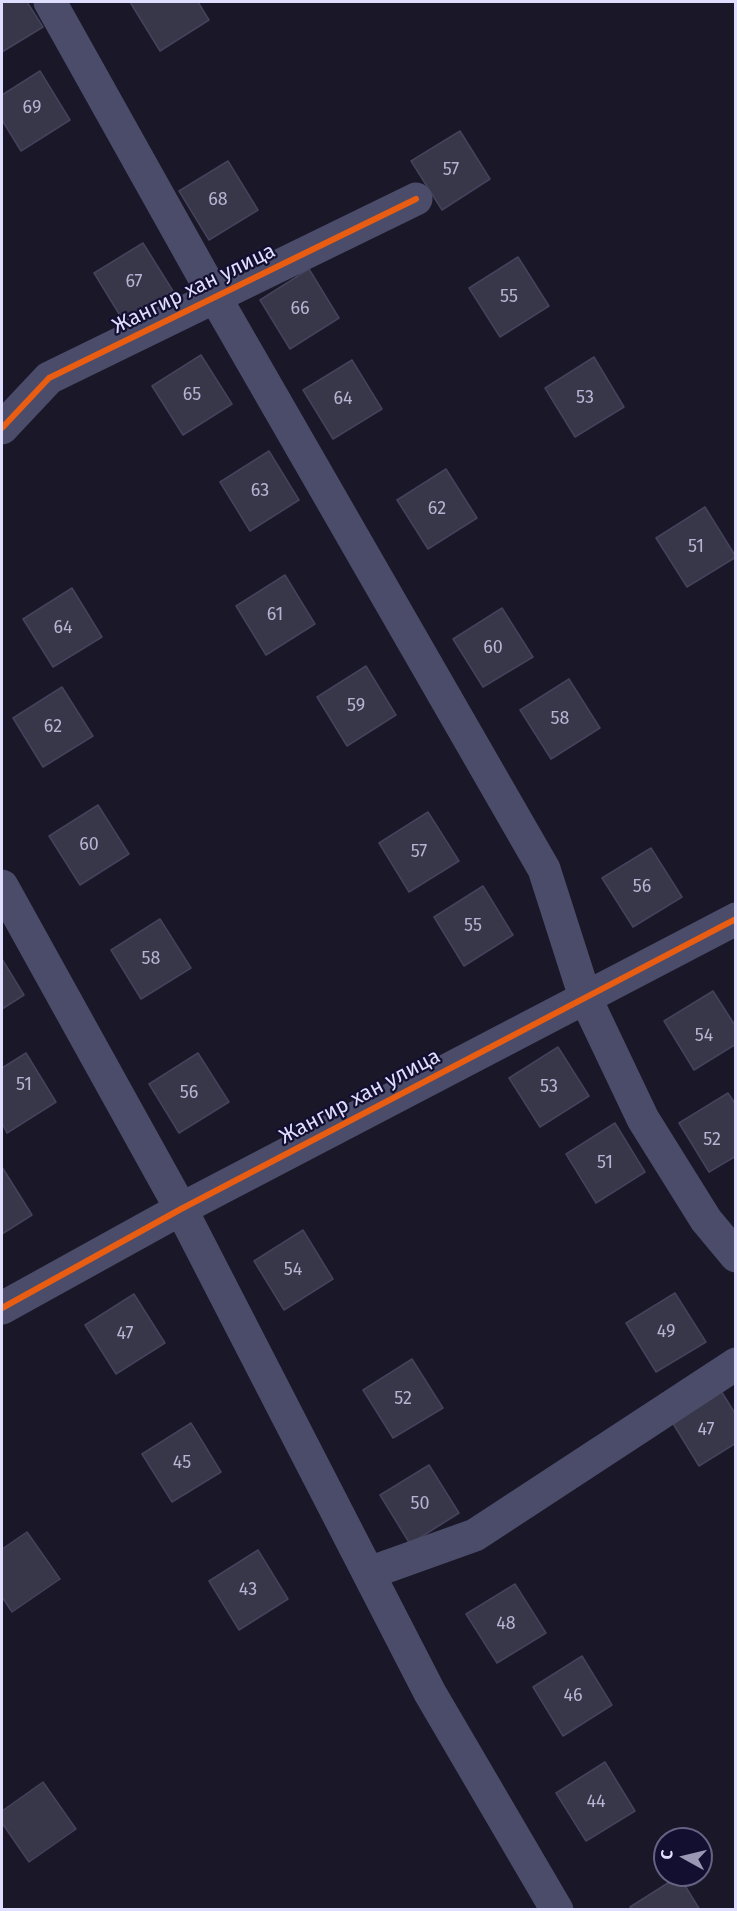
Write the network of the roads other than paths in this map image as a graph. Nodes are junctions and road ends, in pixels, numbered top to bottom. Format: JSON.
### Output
{"nodes":[{"id":1,"x":50,"y":2,"type":"edge"},
{"id":2,"x":416,"y":199,"type":"dead end"},
{"id":3,"x":215,"y":297,"type":"junction"},
{"id":4,"x":2,"y":428,"type":"edge"},
{"id":5,"x":2,"y":886,"type":"edge"},
{"id":6,"x":735,"y":919,"type":"edge"},
{"id":7,"x":585,"y":997,"type":"junction"},
{"id":8,"x":181,"y":1209,"type":"junction"},
{"id":9,"x":735,"y":1256,"type":"edge"},
{"id":10,"x":2,"y":1308,"type":"edge"},
{"id":11,"x":735,"y":1364,"type":"edge"},
{"id":12,"x":369,"y":1573,"type":"junction"},
{"id":13,"x":557,"y":1910,"type":"edge"}],
"edges":[{"from":1,"to":3,"type":"street"},
{"from":2,"to":3,"type":"street","name":"Жангир хан улица"},
{"from":3,"to":4,"type":"street","name":"Жангир хан улица"},
{"from":3,"to":7,"type":"street"},
{"from":5,"to":8,"type":"street"},
{"from":6,"to":7,"type":"street","name":"Жангир хан улица"},
{"from":7,"to":8,"type":"street","name":"Жангир хан улица"},
{"from":7,"to":9,"type":"street"},
{"from":8,"to":10,"type":"street","name":"Жангир хан улица"},
{"from":8,"to":12,"type":"street"},
{"from":11,"to":12,"type":"street"},
{"from":12,"to":13,"type":"street"}]}
